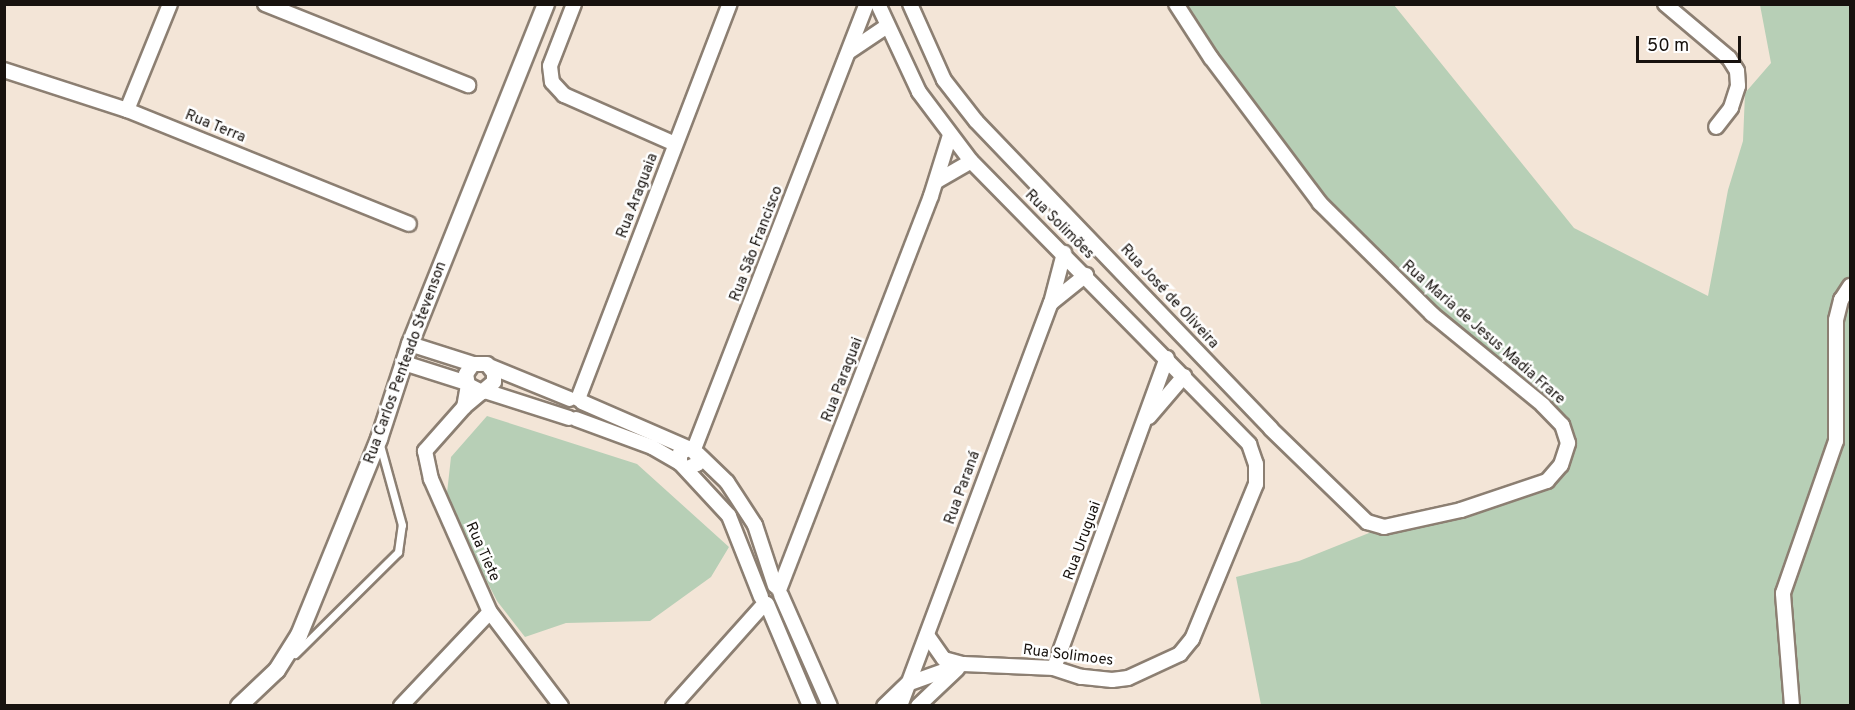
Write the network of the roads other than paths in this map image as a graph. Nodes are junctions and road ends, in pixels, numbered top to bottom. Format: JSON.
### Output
{"nodes":[{"id":1,"x":170,"y":4,"type":"edge"},
{"id":2,"x":266,"y":4,"type":"edge"},
{"id":3,"x":546,"y":4,"type":"edge"},
{"id":4,"x":574,"y":4,"type":"edge"},
{"id":5,"x":730,"y":4,"type":"edge"},
{"id":6,"x":867,"y":4,"type":"edge"},
{"id":7,"x":878,"y":4,"type":"edge"},
{"id":8,"x":910,"y":4,"type":"edge"},
{"id":9,"x":1176,"y":4,"type":"edge"},
{"id":10,"x":1665,"y":4,"type":"edge"},
{"id":11,"x":887,"y":27,"type":"junction"},
{"id":12,"x":850,"y":51,"type":"junction"},
{"id":13,"x":4,"y":70,"type":"edge"},
{"id":14,"x":468,"y":85,"type":"dead end"},
{"id":15,"x":127,"y":110,"type":"junction"},
{"id":16,"x":1716,"y":127,"type":"dead end"},
{"id":17,"x":950,"y":135,"type":"junction"},
{"id":18,"x":675,"y":144,"type":"junction"},
{"id":19,"x":971,"y":161,"type":"junction"},
{"id":20,"x":936,"y":181,"type":"junction"},
{"id":21,"x":409,"y":224,"type":"dead end"},
{"id":22,"x":1064,"y":253,"type":"junction"},
{"id":23,"x":1086,"y":275,"type":"junction"},
{"id":24,"x":1851,"y":286,"type":"edge"},
{"id":25,"x":1051,"y":303,"type":"junction"},
{"id":26,"x":410,"y":344,"type":"junction"},
{"id":27,"x":1167,"y":358,"type":"junction"},
{"id":28,"x":404,"y":363,"type":"junction"},
{"id":29,"x":473,"y":364,"type":"junction"},
{"id":30,"x":489,"y":366,"type":"junction"},
{"id":31,"x":1184,"y":376,"type":"junction"},
{"id":32,"x":467,"y":384,"type":"junction"},
{"id":33,"x":483,"y":391,"type":"junction"},
{"id":34,"x":577,"y":400,"type":"junction"},
{"id":35,"x":465,"y":407,"type":"junction"},
{"id":36,"x":573,"y":418,"type":"junction"},
{"id":37,"x":1142,"y":426,"type":"junction"},
{"id":38,"x":379,"y":439,"type":"junction"},
{"id":39,"x":694,"y":450,"type":"junction"},
{"id":40,"x":684,"y":465,"type":"junction"},
{"id":41,"x":1461,"y":510,"type":"joint"},
{"id":42,"x":778,"y":590,"type":"junction"},
{"id":43,"x":764,"y":602,"type":"junction"},
{"id":44,"x":490,"y":612,"type":"junction"},
{"id":45,"x":927,"y":635,"type":"junction"},
{"id":46,"x":1191,"y":639,"type":"joint"},
{"id":47,"x":963,"y":664,"type":"junction"},
{"id":48,"x":1054,"y":668,"type":"junction"},
{"id":49,"x":277,"y":670,"type":"junction"},
{"id":50,"x":907,"y":684,"type":"junction"},
{"id":51,"x":239,"y":705,"type":"edge"},
{"id":52,"x":401,"y":705,"type":"edge"},
{"id":53,"x":561,"y":705,"type":"edge"},
{"id":54,"x":673,"y":705,"type":"edge"},
{"id":55,"x":810,"y":705,"type":"edge"},
{"id":56,"x":830,"y":705,"type":"edge"},
{"id":57,"x":884,"y":705,"type":"edge"},
{"id":58,"x":900,"y":705,"type":"edge"},
{"id":59,"x":918,"y":705,"type":"edge"},
{"id":60,"x":1792,"y":705,"type":"edge"}],
"edges":[{"from":1,"to":15,"type":"street"},
{"from":2,"to":14,"type":"street"},
{"from":3,"to":26,"type":"street","name":"Rua Carlos Penteado Stevenson"},
{"from":4,"to":18,"type":"street"},
{"from":5,"to":18,"type":"street","name":"Rua Araguaia"},
{"from":6,"to":12,"type":"street","name":"Rua São Francisco"},
{"from":7,"to":11,"type":"street","name":"Rua Solimões"},
{"from":8,"to":41,"type":"street","name":"Rua José de Oliveira"},
{"from":9,"to":41,"type":"street","name":"Rua Maria de Jesus Madia Frare"},
{"from":10,"to":16,"type":"street"},
{"from":11,"to":12,"type":"street"},
{"from":11,"to":17,"type":"street","name":"Rua Solimões"},
{"from":12,"to":39,"type":"street","name":"Rua São Francisco"},
{"from":13,"to":15,"type":"street","name":"Rua Terra"},
{"from":15,"to":21,"type":"street","name":"Rua Terra"},
{"from":17,"to":19,"type":"street","name":"Rua Solimões"},
{"from":17,"to":20,"type":"street","name":"Rua Paraguai"},
{"from":18,"to":34,"type":"street","name":"Rua Araguaia"},
{"from":19,"to":20,"type":"street"},
{"from":19,"to":22,"type":"street","name":"Rua Solimões"},
{"from":20,"to":42,"type":"street","name":"Rua Paraguai"},
{"from":22,"to":23,"type":"street","name":"Rua Solimões"},
{"from":22,"to":25,"type":"street","name":"Rua Paraná"},
{"from":23,"to":25,"type":"street"},
{"from":23,"to":27,"type":"street","name":"Rua Solimões"},
{"from":24,"to":60,"type":"street"},
{"from":25,"to":45,"type":"street","name":"Rua Paraná"},
{"from":26,"to":28,"type":"street","name":"Rua Carlos Penteado Stevenson"},
{"from":26,"to":29,"type":"street"},
{"from":27,"to":31,"type":"street","name":"Rua Solimões"},
{"from":27,"to":37,"type":"street","name":"Rua Uruguai"},
{"from":28,"to":32,"type":"street"},
{"from":28,"to":38,"type":"street","name":"Rua Carlos Penteado Stevenson"},
{"from":29,"to":30,"type":"street"},
{"from":29,"to":32,"type":"street"},
{"from":30,"to":33,"type":"street"},
{"from":30,"to":34,"type":"street"},
{"from":31,"to":37,"type":"street","name":"Rua Uruguai"},
{"from":31,"to":46,"type":"street","name":"Rua Solimões"},
{"from":32,"to":33,"type":"street"},
{"from":32,"to":35,"type":"street"},
{"from":33,"to":35,"type":"street","name":"Rua Tiete"},
{"from":33,"to":36,"type":"street"},
{"from":34,"to":36,"type":"street","name":"Rua Araguaia"},
{"from":34,"to":39,"type":"street"},
{"from":35,"to":44,"type":"street","name":"Rua Tiete"},
{"from":36,"to":40,"type":"street"},
{"from":37,"to":48,"type":"street","name":"Rua Uruguai"},
{"from":38,"to":49,"type":"street","name":"Rua Carlos Penteado Stevenson"},
{"from":38,"to":49,"type":"lane"},
{"from":39,"to":40,"type":"street","name":"Rua São Francisco"},
{"from":39,"to":42,"type":"street"},
{"from":40,"to":43,"type":"street"},
{"from":42,"to":43,"type":"street"},
{"from":42,"to":56,"type":"street"},
{"from":43,"to":54,"type":"street"},
{"from":43,"to":55,"type":"street"},
{"from":44,"to":52,"type":"street"},
{"from":44,"to":53,"type":"street","name":"Rua Tiete"},
{"from":45,"to":47,"type":"street"},
{"from":45,"to":50,"type":"street","name":"Rua Paraná"},
{"from":46,"to":48,"type":"street","name":"Rua Solimoes"},
{"from":47,"to":48,"type":"street","name":"Rua Solimoes"},
{"from":47,"to":50,"type":"street","name":"Rua Solimoes"},
{"from":47,"to":59,"type":"street"},
{"from":49,"to":51,"type":"street","name":"Rua Carlos Penteado Stevenson"},
{"from":50,"to":57,"type":"street","name":"Rua Paraná"},
{"from":50,"to":58,"type":"street","name":"Rua Paraná"}]}
